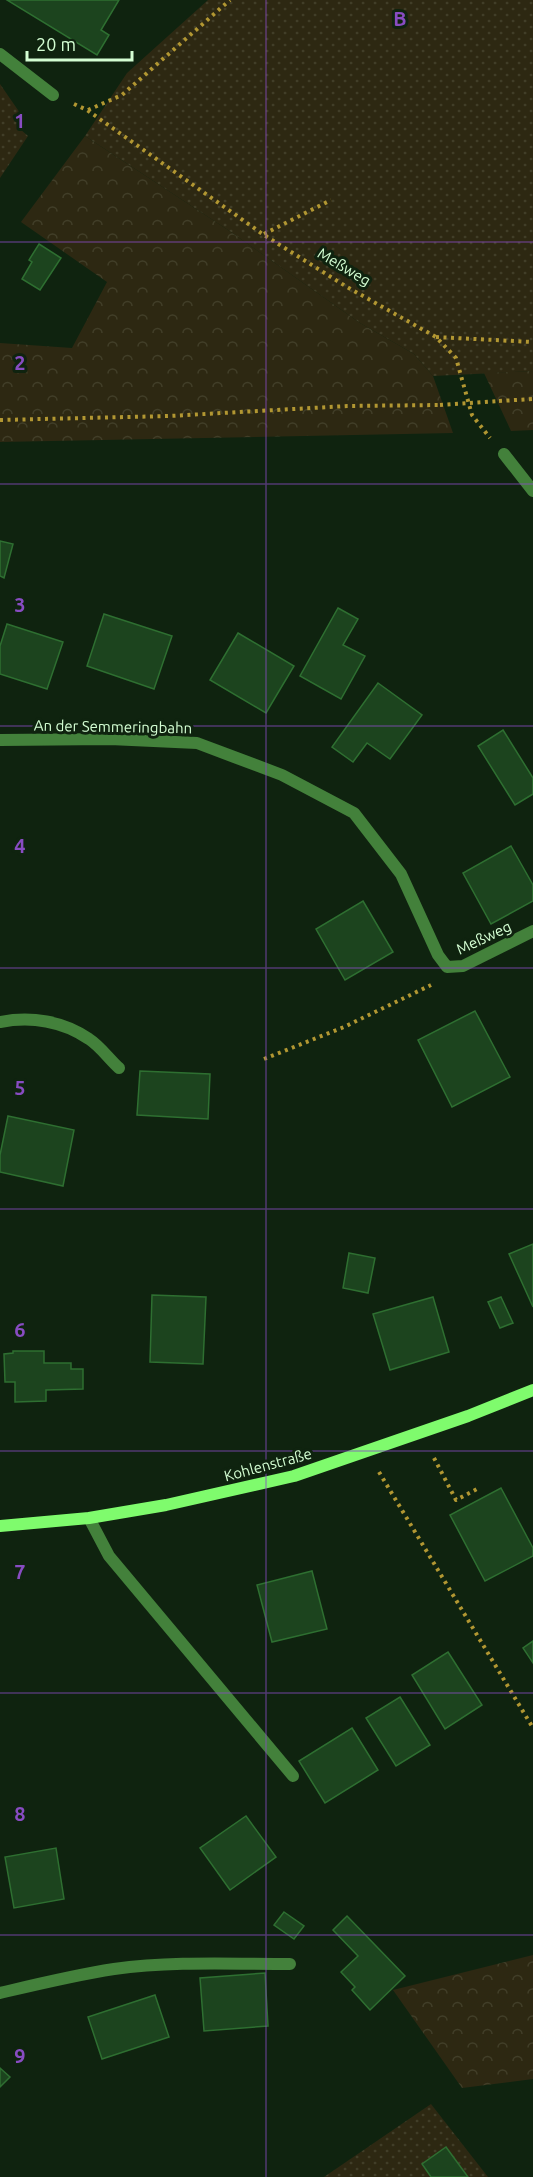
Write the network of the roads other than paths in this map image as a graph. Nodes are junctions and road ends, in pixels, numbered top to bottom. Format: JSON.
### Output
{"nodes":[{"id":1,"x":0,"y":54,"type":"edge"},
{"id":2,"x":53,"y":94,"type":"dead end"},
{"id":3,"x":504,"y":454,"type":"road end"},
{"id":4,"x":533,"y":491,"type":"edge"},
{"id":5,"x":0,"y":740,"type":"edge"},
{"id":6,"x":533,"y":931,"type":"edge"},
{"id":7,"x":447,"y":967,"type":"joint"},
{"id":8,"x":0,"y":1022,"type":"edge"},
{"id":9,"x":118,"y":1068,"type":"dead end"},
{"id":10,"x":533,"y":1390,"type":"edge"},
{"id":11,"x":89,"y":1518,"type":"junction"},
{"id":12,"x":0,"y":1526,"type":"edge"},
{"id":13,"x":293,"y":1776,"type":"dead end"},
{"id":14,"x":290,"y":1964,"type":"dead end"},
{"id":15,"x":0,"y":1993,"type":"edge"}],
"edges":[{"from":1,"to":2,"type":"street"},
{"from":3,"to":4,"type":"street"},
{"from":5,"to":7,"type":"street","name":"An der Semmeringbahn"},
{"from":6,"to":7,"type":"street","name":"Meßweg"},
{"from":8,"to":9,"type":"street"},
{"from":10,"to":11,"type":"street","name":"Kohlenstraße"},
{"from":11,"to":12,"type":"street","name":"Kohlenstraße"},
{"from":11,"to":13,"type":"street"},
{"from":14,"to":15,"type":"street"}]}
